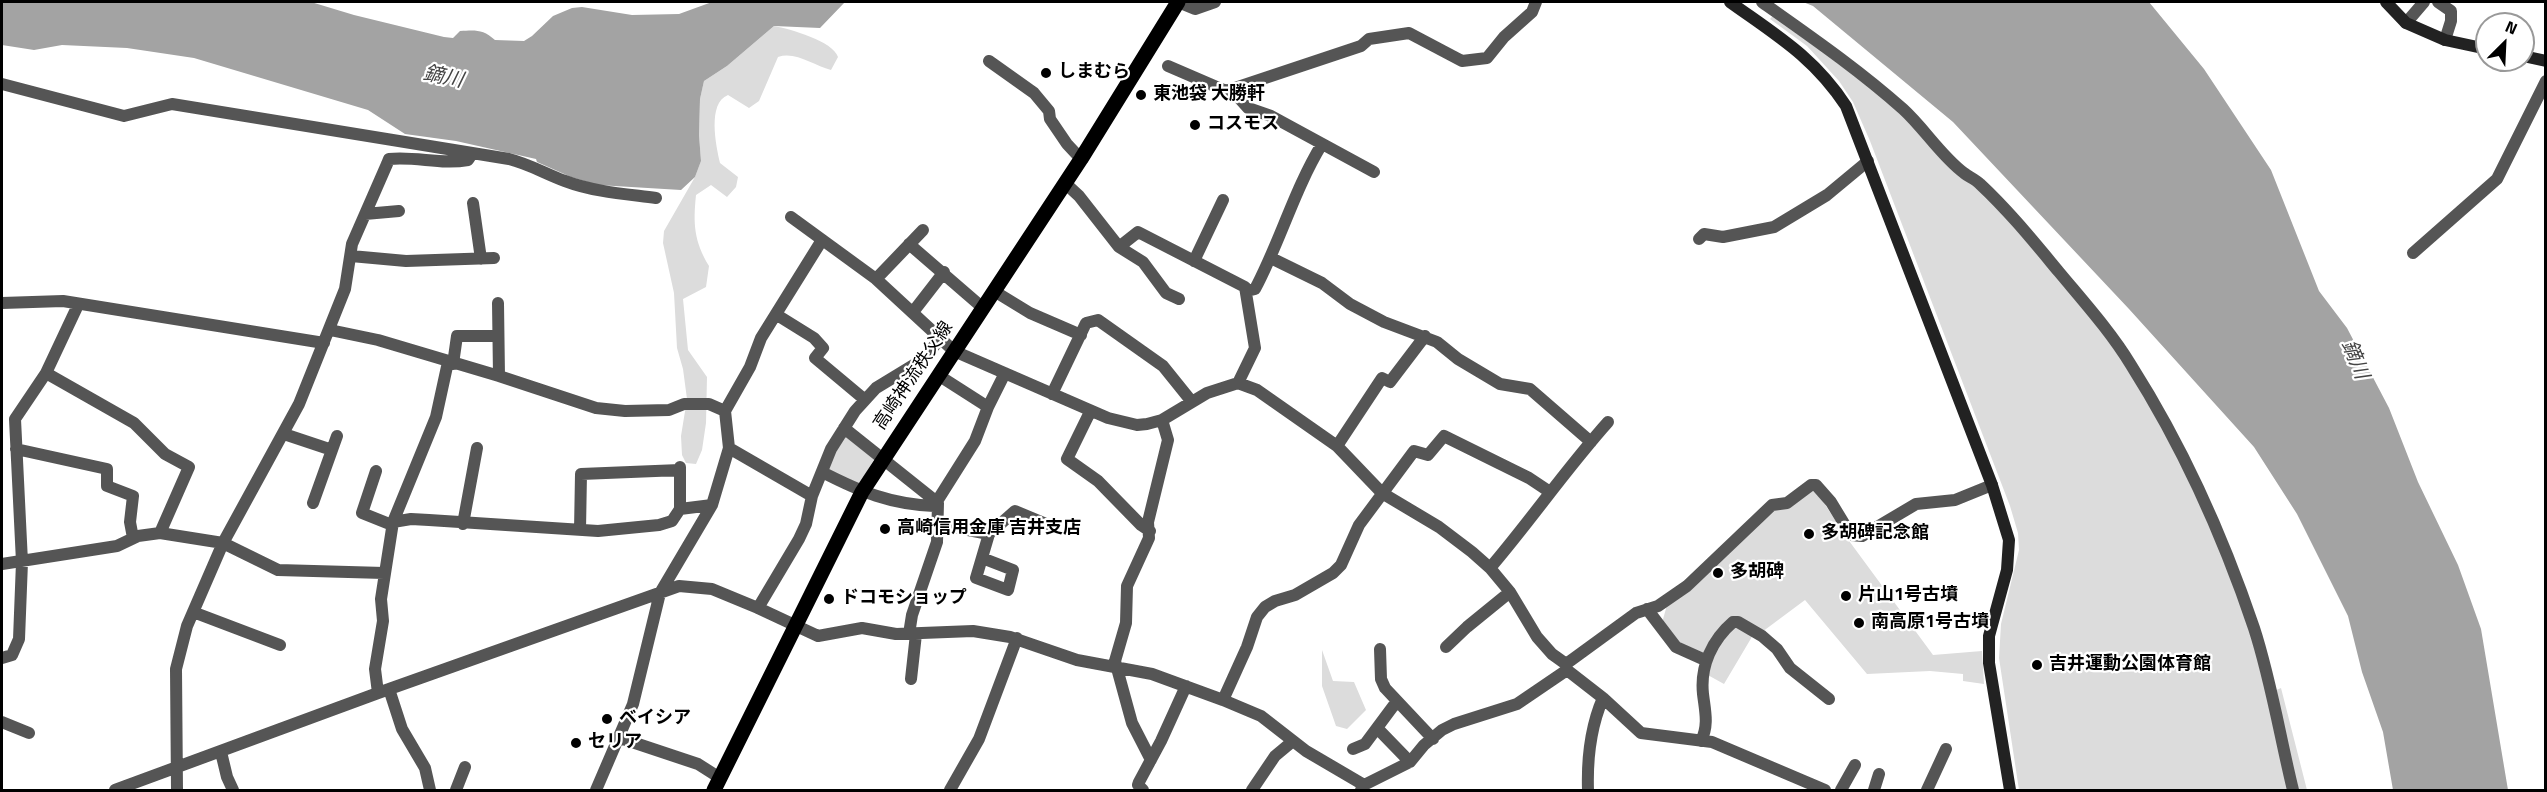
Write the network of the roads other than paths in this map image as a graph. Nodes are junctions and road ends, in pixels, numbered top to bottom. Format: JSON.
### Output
{"nodes":[{"id":1,"x":1178,"y":2,"type":"edge"},
{"id":2,"x":1215,"y":2,"type":"edge"},
{"id":3,"x":1536,"y":2,"type":"edge"},
{"id":4,"x":1730,"y":2,"type":"edge"},
{"id":5,"x":1762,"y":2,"type":"edge"},
{"id":6,"x":2386,"y":2,"type":"edge"},
{"id":7,"x":2424,"y":2,"type":"edge"},
{"id":8,"x":2443,"y":3,"type":"edge"},
{"id":9,"x":2406,"y":23,"type":"junction"},
{"id":10,"x":2445,"y":40,"type":"junction"},
{"id":11,"x":2475,"y":46,"type":"edge"},
{"id":12,"x":989,"y":61,"type":"dead end"},
{"id":13,"x":1168,"y":66,"type":"dead end"},
{"id":14,"x":2546,"y":81,"type":"edge"},
{"id":15,"x":2,"y":84,"type":"edge"},
{"id":16,"x":1231,"y":90,"type":"junction"},
{"id":17,"x":1322,"y":144,"type":"junction"},
{"id":18,"x":472,"y":154,"type":"junction"},
{"id":19,"x":1081,"y":159,"type":"junction"},
{"id":20,"x":1868,"y":161,"type":"junction"},
{"id":21,"x":1374,"y":172,"type":"dead end"},
{"id":22,"x":1065,"y":183,"type":"junction"},
{"id":23,"x":656,"y":198,"type":"dead end"},
{"id":24,"x":1222,"y":200,"type":"dead end"},
{"id":25,"x":474,"y":203,"type":"dead end"},
{"id":26,"x":399,"y":211,"type":"dead end"},
{"id":27,"x":366,"y":214,"type":"junction"},
{"id":28,"x":791,"y":217,"type":"dead end"},
{"id":29,"x":923,"y":230,"type":"dead end"},
{"id":30,"x":1699,"y":239,"type":"dead end"},
{"id":31,"x":822,"y":240,"type":"junction"},
{"id":32,"x":909,"y":244,"type":"junction"},
{"id":33,"x":1119,"y":247,"type":"junction"},
{"id":34,"x":2413,"y":253,"type":"dead end"},
{"id":35,"x":351,"y":256,"type":"junction"},
{"id":36,"x":1271,"y":258,"type":"junction"},
{"id":37,"x":1194,"y":261,"type":"junction"},
{"id":38,"x":944,"y":272,"type":"junction"},
{"id":39,"x":876,"y":279,"type":"junction"},
{"id":40,"x":994,"y":291,"type":"junction"},
{"id":41,"x":1247,"y":291,"type":"junction"},
{"id":42,"x":1179,"y":299,"type":"dead end"},
{"id":43,"x":2,"y":303,"type":"edge"},
{"id":44,"x":498,"y":303,"type":"dead end"},
{"id":45,"x":78,"y":305,"type":"junction"},
{"id":46,"x":983,"y":308,"type":"junction"},
{"id":47,"x":913,"y":312,"type":"junction"},
{"id":48,"x":777,"y":315,"type":"junction"},
{"id":49,"x":330,"y":330,"type":"junction"},
{"id":50,"x":1080,"y":335,"type":"junction"},
{"id":51,"x":498,"y":336,"type":"junction"},
{"id":52,"x":1425,"y":336,"type":"junction"},
{"id":53,"x":940,"y":338,"type":"junction"},
{"id":54,"x":324,"y":343,"type":"junction"},
{"id":55,"x":954,"y":351,"type":"junction"},
{"id":56,"x":450,"y":363,"type":"junction"},
{"id":57,"x":46,"y":373,"type":"junction"},
{"id":58,"x":1005,"y":373,"type":"junction"},
{"id":59,"x":938,"y":375,"type":"junction"},
{"id":60,"x":499,"y":376,"type":"junction"},
{"id":61,"x":1238,"y":383,"type":"junction"},
{"id":62,"x":1052,"y":394,"type":"junction"},
{"id":63,"x":864,"y":399,"type":"junction"},
{"id":64,"x":1192,"y":402,"type":"junction"},
{"id":65,"x":988,"y":407,"type":"junction"},
{"id":66,"x":725,"y":411,"type":"junction"},
{"id":67,"x":1090,"y":412,"type":"junction"},
{"id":68,"x":1162,"y":420,"type":"junction"},
{"id":69,"x":1608,"y":422,"type":"dead end"},
{"id":70,"x":844,"y":428,"type":"junction"},
{"id":71,"x":284,"y":434,"type":"junction"},
{"id":72,"x":337,"y":436,"type":"dead end"},
{"id":73,"x":1591,"y":442,"type":"junction"},
{"id":74,"x":1337,"y":446,"type":"junction"},
{"id":75,"x":477,"y":448,"type":"dead end"},
{"id":76,"x":729,"y":448,"type":"junction"},
{"id":77,"x":16,"y":449,"type":"junction"},
{"id":78,"x":332,"y":450,"type":"junction"},
{"id":79,"x":883,"y":458,"type":"junction"},
{"id":80,"x":376,"y":471,"type":"dead end"},
{"id":81,"x":822,"y":472,"type":"junction"},
{"id":82,"x":1992,"y":485,"type":"junction"},
{"id":83,"x":862,"y":492,"type":"junction"},
{"id":84,"x":1550,"y":492,"type":"junction"},
{"id":85,"x":1382,"y":493,"type":"junction"},
{"id":86,"x":812,"y":496,"type":"junction"},
{"id":87,"x":313,"y":503,"type":"dead end"},
{"id":88,"x":938,"y":503,"type":"junction"},
{"id":89,"x":712,"y":505,"type":"junction"},
{"id":90,"x":680,"y":508,"type":"junction"},
{"id":91,"x":393,"y":524,"type":"junction"},
{"id":92,"x":463,"y":524,"type":"junction"},
{"id":93,"x":937,"y":524,"type":"junction"},
{"id":94,"x":1051,"y":526,"type":"dead end"},
{"id":95,"x":580,"y":530,"type":"junction"},
{"id":96,"x":1150,"y":531,"type":"junction"},
{"id":97,"x":160,"y":533,"type":"junction"},
{"id":98,"x":989,"y":534,"type":"junction"},
{"id":99,"x":133,"y":538,"type":"junction"},
{"id":100,"x":223,"y":543,"type":"junction"},
{"id":101,"x":982,"y":558,"type":"dead end"},
{"id":102,"x":22,"y":562,"type":"junction"},
{"id":103,"x":2,"y":564,"type":"edge"},
{"id":104,"x":1490,"y":568,"type":"junction"},
{"id":105,"x":384,"y":573,"type":"junction"},
{"id":106,"x":1510,"y":592,"type":"junction"},
{"id":107,"x":660,"y":593,"type":"junction"},
{"id":108,"x":758,"y":608,"type":"junction"},
{"id":109,"x":1647,"y":609,"type":"junction"},
{"id":110,"x":193,"y":612,"type":"junction"},
{"id":111,"x":795,"y":627,"type":"junction"},
{"id":112,"x":913,"y":634,"type":"junction"},
{"id":113,"x":1017,"y":638,"type":"junction"},
{"id":114,"x":280,"y":645,"type":"dead end"},
{"id":115,"x":1446,"y":647,"type":"dead end"},
{"id":116,"x":1380,"y":649,"type":"dead end"},
{"id":117,"x":2,"y":658,"type":"edge"},
{"id":118,"x":1705,"y":660,"type":"junction"},
{"id":119,"x":1116,"y":667,"type":"junction"},
{"id":120,"x":1566,"y":667,"type":"junction"},
{"id":121,"x":911,"y":680,"type":"dead end"},
{"id":122,"x":1186,"y":686,"type":"junction"},
{"id":123,"x":384,"y":691,"type":"junction"},
{"id":124,"x":1603,"y":698,"type":"junction"},
{"id":125,"x":1829,"y":699,"type":"dead end"},
{"id":126,"x":1223,"y":700,"type":"junction"},
{"id":127,"x":1397,"y":701,"type":"junction"},
{"id":128,"x":2,"y":722,"type":"edge"},
{"id":129,"x":1378,"y":729,"type":"junction"},
{"id":130,"x":29,"y":734,"type":"dead end"},
{"id":131,"x":620,"y":738,"type":"junction"},
{"id":132,"x":1433,"y":739,"type":"junction"},
{"id":133,"x":1293,"y":741,"type":"junction"},
{"id":134,"x":1701,"y":741,"type":"junction"},
{"id":135,"x":1353,"y":749,"type":"dead end"},
{"id":136,"x":1946,"y":749,"type":"dead end"},
{"id":137,"x":221,"y":752,"type":"junction"},
{"id":138,"x":1151,"y":760,"type":"junction"},
{"id":139,"x":1410,"y":762,"type":"junction"},
{"id":140,"x":1855,"y":765,"type":"dead end"},
{"id":141,"x":465,"y":767,"type":"dead end"},
{"id":142,"x":176,"y":769,"type":"junction"},
{"id":143,"x":1879,"y":774,"type":"dead end"},
{"id":144,"x":717,"y":784,"type":"edge"},
{"id":145,"x":1362,"y":788,"type":"edge"},
{"id":146,"x":428,"y":789,"type":"edge"},
{"id":147,"x":1139,"y":789,"type":"edge"},
{"id":148,"x":115,"y":790,"type":"edge"},
{"id":149,"x":177,"y":790,"type":"edge"},
{"id":150,"x":233,"y":790,"type":"edge"},
{"id":151,"x":456,"y":790,"type":"edge"},
{"id":152,"x":596,"y":790,"type":"edge"},
{"id":153,"x":950,"y":790,"type":"edge"},
{"id":154,"x":1252,"y":790,"type":"edge"},
{"id":155,"x":1588,"y":790,"type":"edge"},
{"id":156,"x":1825,"y":790,"type":"edge"},
{"id":157,"x":1841,"y":790,"type":"edge"},
{"id":158,"x":1874,"y":790,"type":"edge"},
{"id":159,"x":1927,"y":790,"type":"edge"},
{"id":160,"x":2010,"y":790,"type":"edge"},
{"id":161,"x":2293,"y":790,"type":"edge"}],
"edges":[{"from":1,"to":2,"type":"street"},
{"from":1,"to":19,"type":"main road","name":"高崎神流秩父線"},
{"from":3,"to":16,"type":"street"},
{"from":4,"to":20,"type":"street"},
{"from":5,"to":161,"type":"street"},
{"from":6,"to":9,"type":"street"},
{"from":7,"to":9,"type":"street"},
{"from":8,"to":10,"type":"street"},
{"from":9,"to":10,"type":"street"},
{"from":10,"to":11,"type":"street"},
{"from":12,"to":19,"type":"street"},
{"from":13,"to":16,"type":"street"},
{"from":14,"to":34,"type":"street"},
{"from":15,"to":18,"type":"street"},
{"from":16,"to":17,"type":"street"},
{"from":17,"to":21,"type":"street"},
{"from":17,"to":36,"type":"street"},
{"from":18,"to":23,"type":"street"},
{"from":18,"to":27,"type":"street"},
{"from":19,"to":22,"type":"main road","name":"高崎神流秩父線"},
{"from":20,"to":30,"type":"street"},
{"from":20,"to":82,"type":"street"},
{"from":22,"to":33,"type":"street"},
{"from":22,"to":40,"type":"main road","name":"高崎神流秩父線"},
{"from":24,"to":37,"type":"street"},
{"from":25,"to":35,"type":"street"},
{"from":26,"to":27,"type":"street"},
{"from":27,"to":35,"type":"street"},
{"from":28,"to":31,"type":"street"},
{"from":29,"to":32,"type":"street"},
{"from":31,"to":39,"type":"street"},
{"from":31,"to":48,"type":"street"},
{"from":32,"to":38,"type":"street"},
{"from":32,"to":39,"type":"street"},
{"from":33,"to":37,"type":"street"},
{"from":33,"to":42,"type":"street"},
{"from":35,"to":49,"type":"street"},
{"from":36,"to":41,"type":"street"},
{"from":36,"to":52,"type":"street"},
{"from":37,"to":41,"type":"street"},
{"from":38,"to":46,"type":"street"},
{"from":38,"to":47,"type":"street"},
{"from":39,"to":47,"type":"street"},
{"from":40,"to":46,"type":"main road","name":"高崎神流秩父線"},
{"from":40,"to":50,"type":"street"},
{"from":41,"to":61,"type":"street"},
{"from":43,"to":45,"type":"street"},
{"from":44,"to":51,"type":"street"},
{"from":45,"to":54,"type":"street"},
{"from":45,"to":57,"type":"street"},
{"from":46,"to":55,"type":"main road","name":"高崎神流秩父線"},
{"from":47,"to":53,"type":"street"},
{"from":48,"to":63,"type":"street"},
{"from":48,"to":66,"type":"street"},
{"from":49,"to":54,"type":"street"},
{"from":49,"to":56,"type":"street"},
{"from":50,"to":62,"type":"street"},
{"from":50,"to":64,"type":"street"},
{"from":51,"to":56,"type":"street"},
{"from":51,"to":60,"type":"street"},
{"from":52,"to":73,"type":"street"},
{"from":52,"to":74,"type":"street"},
{"from":53,"to":55,"type":"street"},
{"from":53,"to":63,"type":"street"},
{"from":54,"to":71,"type":"street"},
{"from":55,"to":58,"type":"street"},
{"from":55,"to":59,"type":"main road","name":"高崎神流秩父線"},
{"from":56,"to":60,"type":"street"},
{"from":56,"to":91,"type":"street"},
{"from":57,"to":77,"type":"street"},
{"from":57,"to":97,"type":"street"},
{"from":58,"to":62,"type":"street"},
{"from":58,"to":65,"type":"street"},
{"from":59,"to":65,"type":"street"},
{"from":59,"to":79,"type":"main road","name":"高崎神流秩父線"},
{"from":60,"to":66,"type":"street"},
{"from":61,"to":64,"type":"street"},
{"from":61,"to":74,"type":"street"},
{"from":62,"to":67,"type":"street"},
{"from":63,"to":70,"type":"street"},
{"from":64,"to":68,"type":"street"},
{"from":65,"to":88,"type":"street"},
{"from":66,"to":76,"type":"street"},
{"from":67,"to":68,"type":"street"},
{"from":67,"to":96,"type":"street"},
{"from":68,"to":96,"type":"street"},
{"from":69,"to":73,"type":"street"},
{"from":70,"to":79,"type":"street"},
{"from":70,"to":81,"type":"street"},
{"from":71,"to":78,"type":"street"},
{"from":71,"to":100,"type":"street"},
{"from":72,"to":78,"type":"street"},
{"from":73,"to":84,"type":"street"},
{"from":74,"to":85,"type":"street"},
{"from":75,"to":92,"type":"street"},
{"from":76,"to":86,"type":"street"},
{"from":76,"to":89,"type":"street"},
{"from":77,"to":99,"type":"street"},
{"from":77,"to":102,"type":"street"},
{"from":78,"to":87,"type":"street"},
{"from":79,"to":83,"type":"main road","name":"高崎神流秩父線"},
{"from":79,"to":88,"type":"street"},
{"from":80,"to":91,"type":"street"},
{"from":81,"to":83,"type":"street"},
{"from":81,"to":86,"type":"street"},
{"from":82,"to":109,"type":"street"},
{"from":82,"to":160,"type":"street"},
{"from":83,"to":88,"type":"street"},
{"from":83,"to":111,"type":"main road","name":"高崎神流秩父線"},
{"from":84,"to":85,"type":"street"},
{"from":84,"to":104,"type":"street"},
{"from":85,"to":104,"type":"street"},
{"from":85,"to":126,"type":"street"},
{"from":86,"to":108,"type":"street"},
{"from":88,"to":93,"type":"street"},
{"from":89,"to":90,"type":"street"},
{"from":89,"to":107,"type":"street"},
{"from":90,"to":95,"type":"street"},
{"from":90,"to":95,"type":"street"},
{"from":91,"to":92,"type":"street"},
{"from":91,"to":105,"type":"street"},
{"from":92,"to":95,"type":"street"},
{"from":93,"to":98,"type":"street"},
{"from":93,"to":112,"type":"street"},
{"from":94,"to":98,"type":"street"},
{"from":96,"to":119,"type":"street"},
{"from":97,"to":99,"type":"street"},
{"from":97,"to":100,"type":"street"},
{"from":98,"to":101,"type":"street"},
{"from":99,"to":102,"type":"street"},
{"from":100,"to":105,"type":"street"},
{"from":100,"to":110,"type":"street"},
{"from":102,"to":103,"type":"street"},
{"from":102,"to":117,"type":"street"},
{"from":104,"to":106,"type":"street"},
{"from":105,"to":123,"type":"street"},
{"from":106,"to":115,"type":"street"},
{"from":106,"to":120,"type":"street"},
{"from":107,"to":108,"type":"street"},
{"from":107,"to":123,"type":"street"},
{"from":107,"to":131,"type":"street"},
{"from":108,"to":111,"type":"street"},
{"from":109,"to":118,"type":"street"},
{"from":109,"to":120,"type":"street"},
{"from":110,"to":114,"type":"street"},
{"from":110,"to":142,"type":"street"},
{"from":111,"to":112,"type":"street"},
{"from":111,"to":144,"type":"main road","name":"高崎神流秩父線"},
{"from":112,"to":113,"type":"street"},
{"from":112,"to":121,"type":"street"},
{"from":113,"to":119,"type":"street"},
{"from":113,"to":153,"type":"street"},
{"from":116,"to":127,"type":"street"},
{"from":118,"to":125,"type":"street"},
{"from":118,"to":134,"type":"street"},
{"from":119,"to":122,"type":"street"},
{"from":119,"to":138,"type":"street"},
{"from":120,"to":124,"type":"street"},
{"from":120,"to":132,"type":"street"},
{"from":122,"to":126,"type":"street"},
{"from":122,"to":138,"type":"street"},
{"from":123,"to":137,"type":"street"},
{"from":123,"to":146,"type":"street"},
{"from":124,"to":134,"type":"street"},
{"from":124,"to":155,"type":"street"},
{"from":126,"to":133,"type":"street"},
{"from":127,"to":129,"type":"street"},
{"from":127,"to":132,"type":"street"},
{"from":128,"to":130,"type":"street"},
{"from":129,"to":135,"type":"street"},
{"from":129,"to":139,"type":"street"},
{"from":131,"to":144,"type":"street"},
{"from":131,"to":152,"type":"street"},
{"from":132,"to":139,"type":"street"},
{"from":133,"to":145,"type":"street"},
{"from":133,"to":154,"type":"street"},
{"from":134,"to":156,"type":"street"},
{"from":136,"to":159,"type":"street"},
{"from":137,"to":142,"type":"street"},
{"from":137,"to":150,"type":"street"},
{"from":138,"to":147,"type":"street"},
{"from":139,"to":145,"type":"street"},
{"from":140,"to":157,"type":"street"},
{"from":141,"to":151,"type":"street"},
{"from":142,"to":148,"type":"street"},
{"from":142,"to":149,"type":"street"},
{"from":143,"to":158,"type":"street"}]}
